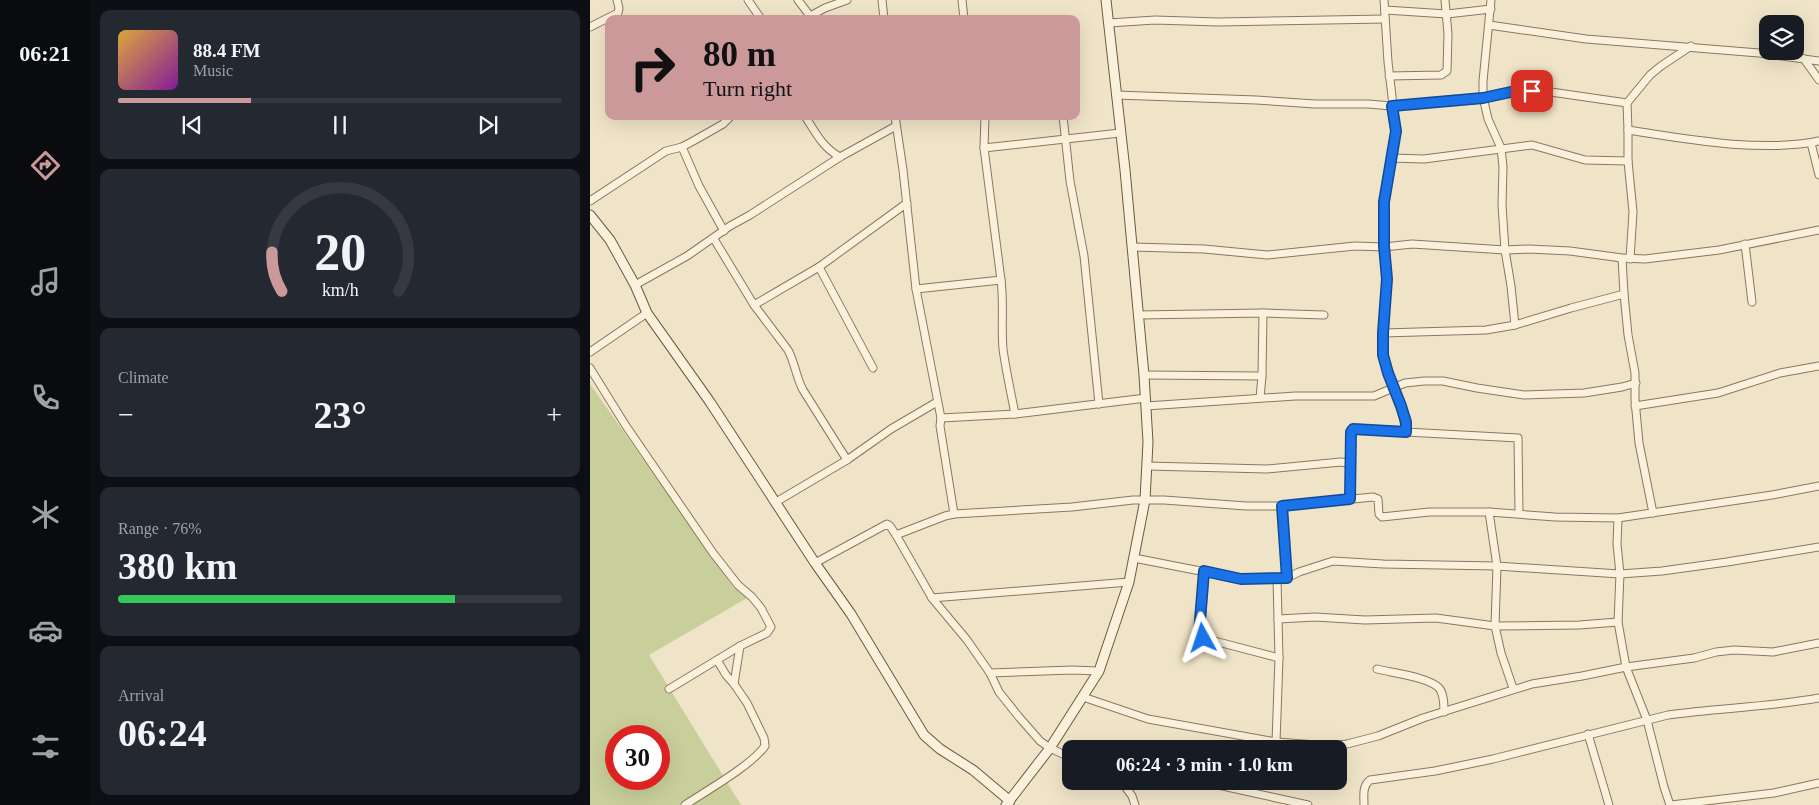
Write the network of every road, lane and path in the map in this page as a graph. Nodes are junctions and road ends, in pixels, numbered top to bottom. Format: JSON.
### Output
{"nodes":[{"id":1,"x":617,"y":0,"type":"edge"},
{"id":2,"x":748,"y":0,"type":"edge"},
{"id":3,"x":798,"y":0,"type":"edge"},
{"id":4,"x":847,"y":0,"type":"edge"},
{"id":5,"x":882,"y":0,"type":"edge"},
{"id":6,"x":962,"y":0,"type":"edge"},
{"id":7,"x":1106,"y":0,"type":"edge"},
{"id":8,"x":1384,"y":0,"type":"edge"},
{"id":9,"x":1445,"y":0,"type":"edge"},
{"id":10,"x":1491,"y":0,"type":"edge"},
{"id":11,"x":1491,"y":9,"type":"junction"},
{"id":12,"x":1385,"y":10,"type":"junction"},
{"id":13,"x":1447,"y":14,"type":"junction"},
{"id":14,"x":614,"y":15,"type":"edge"},
{"id":15,"x":758,"y":15,"type":"edge"},
{"id":16,"x":809,"y":15,"type":"edge"},
{"id":17,"x":812,"y":15,"type":"edge"},
{"id":18,"x":884,"y":15,"type":"edge"},
{"id":19,"x":964,"y":15,"type":"edge"},
{"id":20,"x":1386,"y":19,"type":"junction"},
{"id":21,"x":605,"y":20,"type":"edge"},
{"id":22,"x":1109,"y":23,"type":"junction"},
{"id":23,"x":1489,"y":25,"type":"junction"},
{"id":24,"x":590,"y":27,"type":"edge"},
{"id":25,"x":1691,"y":46,"type":"junction"},
{"id":26,"x":1759,"y":54,"type":"edge"},
{"id":27,"x":1804,"y":59,"type":"joint"},
{"id":28,"x":1819,"y":61,"type":"edge"},
{"id":29,"x":1389,"y":76,"type":"junction"},
{"id":30,"x":1819,"y":80,"type":"edge"},
{"id":31,"x":1116,"y":95,"type":"junction"},
{"id":32,"x":1483,"y":98,"type":"junction"},
{"id":33,"x":1627,"y":103,"type":"junction"},
{"id":34,"x":1392,"y":106,"type":"junction"},
{"id":35,"x":728,"y":120,"type":"edge"},
{"id":36,"x":808,"y":120,"type":"edge"},
{"id":37,"x":895,"y":120,"type":"edge"},
{"id":38,"x":985,"y":120,"type":"edge"},
{"id":39,"x":1063,"y":120,"type":"edge"},
{"id":40,"x":896,"y":126,"type":"junction"},
{"id":41,"x":1628,"y":130,"type":"junction"},
{"id":42,"x":1120,"y":133,"type":"junction"},
{"id":43,"x":1064,"y":139,"type":"junction"},
{"id":44,"x":1819,"y":141,"type":"edge"},
{"id":45,"x":1811,"y":143,"type":"junction"},
{"id":46,"x":682,"y":147,"type":"junction"},
{"id":47,"x":984,"y":148,"type":"junction"},
{"id":48,"x":1501,"y":148,"type":"junction"},
{"id":49,"x":840,"y":158,"type":"junction"},
{"id":50,"x":1392,"y":158,"type":"junction"},
{"id":51,"x":1628,"y":161,"type":"junction"},
{"id":52,"x":1819,"y":175,"type":"edge"},
{"id":53,"x":590,"y":201,"type":"edge"},
{"id":54,"x":907,"y":203,"type":"junction"},
{"id":55,"x":590,"y":215,"type":"edge"},
{"id":56,"x":1819,"y":230,"type":"edge"},
{"id":57,"x":724,"y":231,"type":"junction"},
{"id":58,"x":714,"y":238,"type":"junction"},
{"id":59,"x":1745,"y":244,"type":"junction"},
{"id":60,"x":1384,"y":246,"type":"junction"},
{"id":61,"x":1132,"y":247,"type":"junction"},
{"id":62,"x":1505,"y":250,"type":"junction"},
{"id":63,"x":1622,"y":258,"type":"junction"},
{"id":64,"x":1630,"y":259,"type":"junction"},
{"id":65,"x":819,"y":268,"type":"junction"},
{"id":66,"x":1001,"y":280,"type":"junction"},
{"id":67,"x":634,"y":285,"type":"junction"},
{"id":68,"x":916,"y":289,"type":"junction"},
{"id":69,"x":1624,"y":294,"type":"junction"},
{"id":70,"x":1752,"y":302,"type":"dead end"},
{"id":71,"x":754,"y":305,"type":"junction"},
{"id":72,"x":648,"y":313,"type":"junction"},
{"id":73,"x":1263,"y":313,"type":"junction"},
{"id":74,"x":1138,"y":315,"type":"junction"},
{"id":75,"x":1324,"y":315,"type":"dead end"},
{"id":76,"x":1515,"y":325,"type":"junction"},
{"id":77,"x":1383,"y":333,"type":"junction"},
{"id":78,"x":590,"y":352,"type":"edge"},
{"id":79,"x":1819,"y":366,"type":"edge"},
{"id":80,"x":590,"y":368,"type":"edge"},
{"id":81,"x":874,"y":368,"type":"dead end"},
{"id":82,"x":1144,"y":376,"type":"junction"},
{"id":83,"x":1262,"y":376,"type":"junction"},
{"id":84,"x":1636,"y":383,"type":"junction"},
{"id":85,"x":1395,"y":387,"type":"junction"},
{"id":86,"x":1260,"y":398,"type":"junction"},
{"id":87,"x":937,"y":402,"type":"junction"},
{"id":88,"x":1146,"y":402,"type":"junction"},
{"id":89,"x":1100,"y":404,"type":"junction"},
{"id":90,"x":1635,"y":406,"type":"junction"},
{"id":91,"x":1015,"y":414,"type":"junction"},
{"id":92,"x":941,"y":418,"type":"junction"},
{"id":93,"x":1406,"y":432,"type":"junction"},
{"id":94,"x":847,"y":460,"type":"junction"},
{"id":95,"x":1351,"y":464,"type":"junction"},
{"id":96,"x":1147,"y":466,"type":"junction"},
{"id":97,"x":1819,"y":486,"type":"edge"},
{"id":98,"x":1350,"y":499,"type":"junction"},
{"id":99,"x":1145,"y":500,"type":"junction"},
{"id":100,"x":776,"y":502,"type":"junction"},
{"id":101,"x":1282,"y":506,"type":"junction"},
{"id":102,"x":1489,"y":512,"type":"junction"},
{"id":103,"x":1653,"y":513,"type":"junction"},
{"id":104,"x":954,"y":514,"type":"junction"},
{"id":105,"x":1519,"y":514,"type":"junction"},
{"id":106,"x":1618,"y":518,"type":"junction"},
{"id":107,"x":896,"y":535,"type":"junction"},
{"id":108,"x":1819,"y":547,"type":"edge"},
{"id":109,"x":1134,"y":558,"type":"junction"},
{"id":110,"x":815,"y":563,"type":"junction"},
{"id":111,"x":1497,"y":566,"type":"junction"},
{"id":112,"x":1204,"y":571,"type":"junction"},
{"id":113,"x":1620,"y":574,"type":"junction"},
{"id":114,"x":1287,"y":578,"type":"junction"},
{"id":115,"x":1277,"y":579,"type":"junction"},
{"id":116,"x":1128,"y":582,"type":"junction"},
{"id":117,"x":932,"y":598,"type":"junction"},
{"id":118,"x":1278,"y":619,"type":"junction"},
{"id":119,"x":1618,"y":622,"type":"junction"},
{"id":120,"x":1495,"y":626,"type":"junction"},
{"id":121,"x":1819,"y":643,"type":"edge"},
{"id":122,"x":740,"y":646,"type":"junction"},
{"id":123,"x":1279,"y":658,"type":"junction"},
{"id":124,"x":717,"y":660,"type":"junction"},
{"id":125,"x":1626,"y":667,"type":"junction"},
{"id":126,"x":1377,"y":670,"type":"dead end"},
{"id":127,"x":1099,"y":671,"type":"junction"},
{"id":128,"x":990,"y":673,"type":"junction"},
{"id":129,"x":734,"y":684,"type":"junction"},
{"id":130,"x":1513,"y":688,"type":"junction"},
{"id":131,"x":670,"y":690,"type":"dead end"},
{"id":132,"x":1083,"y":697,"type":"junction"},
{"id":133,"x":1819,"y":698,"type":"edge"},
{"id":134,"x":1444,"y":712,"type":"junction"},
{"id":135,"x":1647,"y":720,"type":"junction"},
{"id":136,"x":1588,"y":734,"type":"junction"},
{"id":137,"x":1265,"y":740,"type":"edge"},
{"id":138,"x":1276,"y":740,"type":"edge"},
{"id":139,"x":1347,"y":744,"type":"edge"},
{"id":140,"x":1050,"y":748,"type":"junction"},
{"id":141,"x":1062,"y":754,"type":"edge"},
{"id":142,"x":1819,"y":783,"type":"edge"},
{"id":143,"x":1128,"y":790,"type":"edge"},
{"id":144,"x":1240,"y":790,"type":"edge"},
{"id":145,"x":1008,"y":803,"type":"edge"},
{"id":146,"x":1705,"y":803,"type":"edge"},
{"id":147,"x":685,"y":805,"type":"edge"},
{"id":148,"x":1135,"y":805,"type":"edge"},
{"id":149,"x":1308,"y":805,"type":"edge"},
{"id":150,"x":1364,"y":805,"type":"edge"},
{"id":151,"x":1609,"y":805,"type":"edge"},
{"id":152,"x":1671,"y":805,"type":"edge"}],
"edges":[{"from":1,"to":14,"type":"street"},
{"from":2,"to":15,"type":"street"},
{"from":3,"to":16,"type":"street"},
{"from":4,"to":17,"type":"street"},
{"from":5,"to":18,"type":"street"},
{"from":6,"to":19,"type":"street"},
{"from":7,"to":22,"type":"main road"},
{"from":8,"to":12,"type":"street"},
{"from":9,"to":13,"type":"street"},
{"from":10,"to":11,"type":"street"},
{"from":11,"to":13,"type":"street"},
{"from":11,"to":23,"type":"street"},
{"from":12,"to":13,"type":"street"},
{"from":12,"to":20,"type":"street"},
{"from":13,"to":29,"type":"street"},
{"from":20,"to":22,"type":"street"},
{"from":20,"to":29,"type":"street"},
{"from":21,"to":24,"type":"street"},
{"from":22,"to":31,"type":"main road"},
{"from":23,"to":25,"type":"street"},
{"from":23,"to":32,"type":"street"},
{"from":25,"to":26,"type":"street"},
{"from":25,"to":33,"type":"street"},
{"from":27,"to":28,"type":"street"},
{"from":27,"to":30,"type":"street"},
{"from":29,"to":34,"type":"street"},
{"from":31,"to":34,"type":"street"},
{"from":31,"to":42,"type":"main road"},
{"from":32,"to":33,"type":"street"},
{"from":32,"to":34,"type":"street"},
{"from":32,"to":48,"type":"street"},
{"from":33,"to":41,"type":"street"},
{"from":34,"to":50,"type":"street"},
{"from":35,"to":46,"type":"street"},
{"from":36,"to":49,"type":"street"},
{"from":37,"to":40,"type":"street"},
{"from":38,"to":47,"type":"street"},
{"from":39,"to":43,"type":"street"},
{"from":40,"to":49,"type":"street"},
{"from":40,"to":54,"type":"street"},
{"from":41,"to":45,"type":"street"},
{"from":41,"to":51,"type":"street"},
{"from":42,"to":43,"type":"street"},
{"from":42,"to":61,"type":"main road"},
{"from":43,"to":47,"type":"street"},
{"from":43,"to":89,"type":"street"},
{"from":44,"to":45,"type":"street"},
{"from":45,"to":52,"type":"street"},
{"from":46,"to":53,"type":"street"},
{"from":46,"to":57,"type":"street"},
{"from":47,"to":66,"type":"street"},
{"from":48,"to":50,"type":"street"},
{"from":48,"to":51,"type":"street"},
{"from":48,"to":62,"type":"street"},
{"from":49,"to":57,"type":"street"},
{"from":50,"to":60,"type":"street"},
{"from":51,"to":64,"type":"street"},
{"from":54,"to":65,"type":"street"},
{"from":54,"to":68,"type":"street"},
{"from":55,"to":67,"type":"main road"},
{"from":56,"to":59,"type":"street"},
{"from":57,"to":58,"type":"street"},
{"from":58,"to":67,"type":"street"},
{"from":58,"to":71,"type":"street"},
{"from":59,"to":64,"type":"street"},
{"from":59,"to":70,"type":"street"},
{"from":60,"to":61,"type":"street"},
{"from":60,"to":62,"type":"street"},
{"from":60,"to":77,"type":"street"},
{"from":61,"to":74,"type":"main road"},
{"from":62,"to":63,"type":"street"},
{"from":62,"to":76,"type":"street"},
{"from":63,"to":64,"type":"street"},
{"from":63,"to":69,"type":"street"},
{"from":65,"to":71,"type":"street"},
{"from":65,"to":81,"type":"street"},
{"from":66,"to":68,"type":"street"},
{"from":66,"to":91,"type":"street"},
{"from":67,"to":72,"type":"main road"},
{"from":68,"to":87,"type":"street"},
{"from":69,"to":76,"type":"street"},
{"from":69,"to":84,"type":"street"},
{"from":71,"to":94,"type":"street"},
{"from":72,"to":78,"type":"street"},
{"from":72,"to":100,"type":"main road"},
{"from":73,"to":74,"type":"street"},
{"from":73,"to":75,"type":"street"},
{"from":73,"to":83,"type":"street"},
{"from":74,"to":82,"type":"main road"},
{"from":76,"to":77,"type":"street"},
{"from":77,"to":85,"type":"street"},
{"from":79,"to":90,"type":"street"},
{"from":80,"to":122,"type":"street"},
{"from":82,"to":83,"type":"street"},
{"from":82,"to":88,"type":"main road"},
{"from":83,"to":86,"type":"street"},
{"from":84,"to":85,"type":"street"},
{"from":84,"to":90,"type":"street"},
{"from":85,"to":86,"type":"street"},
{"from":85,"to":93,"type":"street"},
{"from":86,"to":88,"type":"street"},
{"from":87,"to":92,"type":"street"},
{"from":87,"to":94,"type":"street"},
{"from":88,"to":89,"type":"street"},
{"from":88,"to":96,"type":"main road"},
{"from":89,"to":91,"type":"street"},
{"from":90,"to":103,"type":"street"},
{"from":91,"to":92,"type":"street"},
{"from":92,"to":104,"type":"street"},
{"from":93,"to":95,"type":"street"},
{"from":93,"to":105,"type":"street"},
{"from":94,"to":100,"type":"street"},
{"from":95,"to":96,"type":"street"},
{"from":95,"to":98,"type":"street"},
{"from":96,"to":99,"type":"main road"},
{"from":97,"to":103,"type":"street"},
{"from":98,"to":101,"type":"street"},
{"from":98,"to":102,"type":"street"},
{"from":99,"to":101,"type":"street"},
{"from":99,"to":104,"type":"street"},
{"from":99,"to":109,"type":"main road"},
{"from":100,"to":110,"type":"main road"},
{"from":101,"to":114,"type":"street"},
{"from":102,"to":105,"type":"street"},
{"from":102,"to":111,"type":"street"},
{"from":103,"to":106,"type":"street"},
{"from":104,"to":107,"type":"street"},
{"from":105,"to":106,"type":"street"},
{"from":106,"to":113,"type":"street"},
{"from":107,"to":110,"type":"street"},
{"from":107,"to":117,"type":"street"},
{"from":108,"to":113,"type":"street"},
{"from":109,"to":112,"type":"street"},
{"from":109,"to":116,"type":"main road"},
{"from":110,"to":145,"type":"main road"},
{"from":111,"to":113,"type":"street"},
{"from":111,"to":114,"type":"street"},
{"from":111,"to":120,"type":"street"},
{"from":112,"to":115,"type":"street"},
{"from":112,"to":123,"type":"street"},
{"from":113,"to":119,"type":"street"},
{"from":114,"to":115,"type":"street"},
{"from":115,"to":118,"type":"street"},
{"from":116,"to":117,"type":"street"},
{"from":116,"to":127,"type":"main road"},
{"from":117,"to":128,"type":"street"},
{"from":118,"to":120,"type":"street"},
{"from":118,"to":123,"type":"street"},
{"from":119,"to":120,"type":"street"},
{"from":119,"to":125,"type":"street"},
{"from":120,"to":130,"type":"street"},
{"from":121,"to":125,"type":"street"},
{"from":122,"to":124,"type":"street"},
{"from":122,"to":129,"type":"street"},
{"from":123,"to":138,"type":"street"},
{"from":124,"to":129,"type":"street"},
{"from":124,"to":131,"type":"street"},
{"from":125,"to":130,"type":"street"},
{"from":125,"to":135,"type":"street"},
{"from":126,"to":134,"type":"street"},
{"from":127,"to":128,"type":"street"},
{"from":127,"to":132,"type":"main road"},
{"from":128,"to":140,"type":"street"},
{"from":129,"to":147,"type":"street"},
{"from":130,"to":134,"type":"street"},
{"from":132,"to":137,"type":"street"},
{"from":132,"to":140,"type":"main road"},
{"from":133,"to":135,"type":"street"},
{"from":134,"to":139,"type":"street"},
{"from":135,"to":136,"type":"street"},
{"from":135,"to":152,"type":"street"},
{"from":136,"to":150,"type":"street"},
{"from":136,"to":151,"type":"street"},
{"from":140,"to":141,"type":"street"},
{"from":140,"to":145,"type":"main road"},
{"from":142,"to":146,"type":"street"},
{"from":143,"to":148,"type":"street"},
{"from":144,"to":149,"type":"street"},
{"from":146,"to":152,"type":"street"}]}
